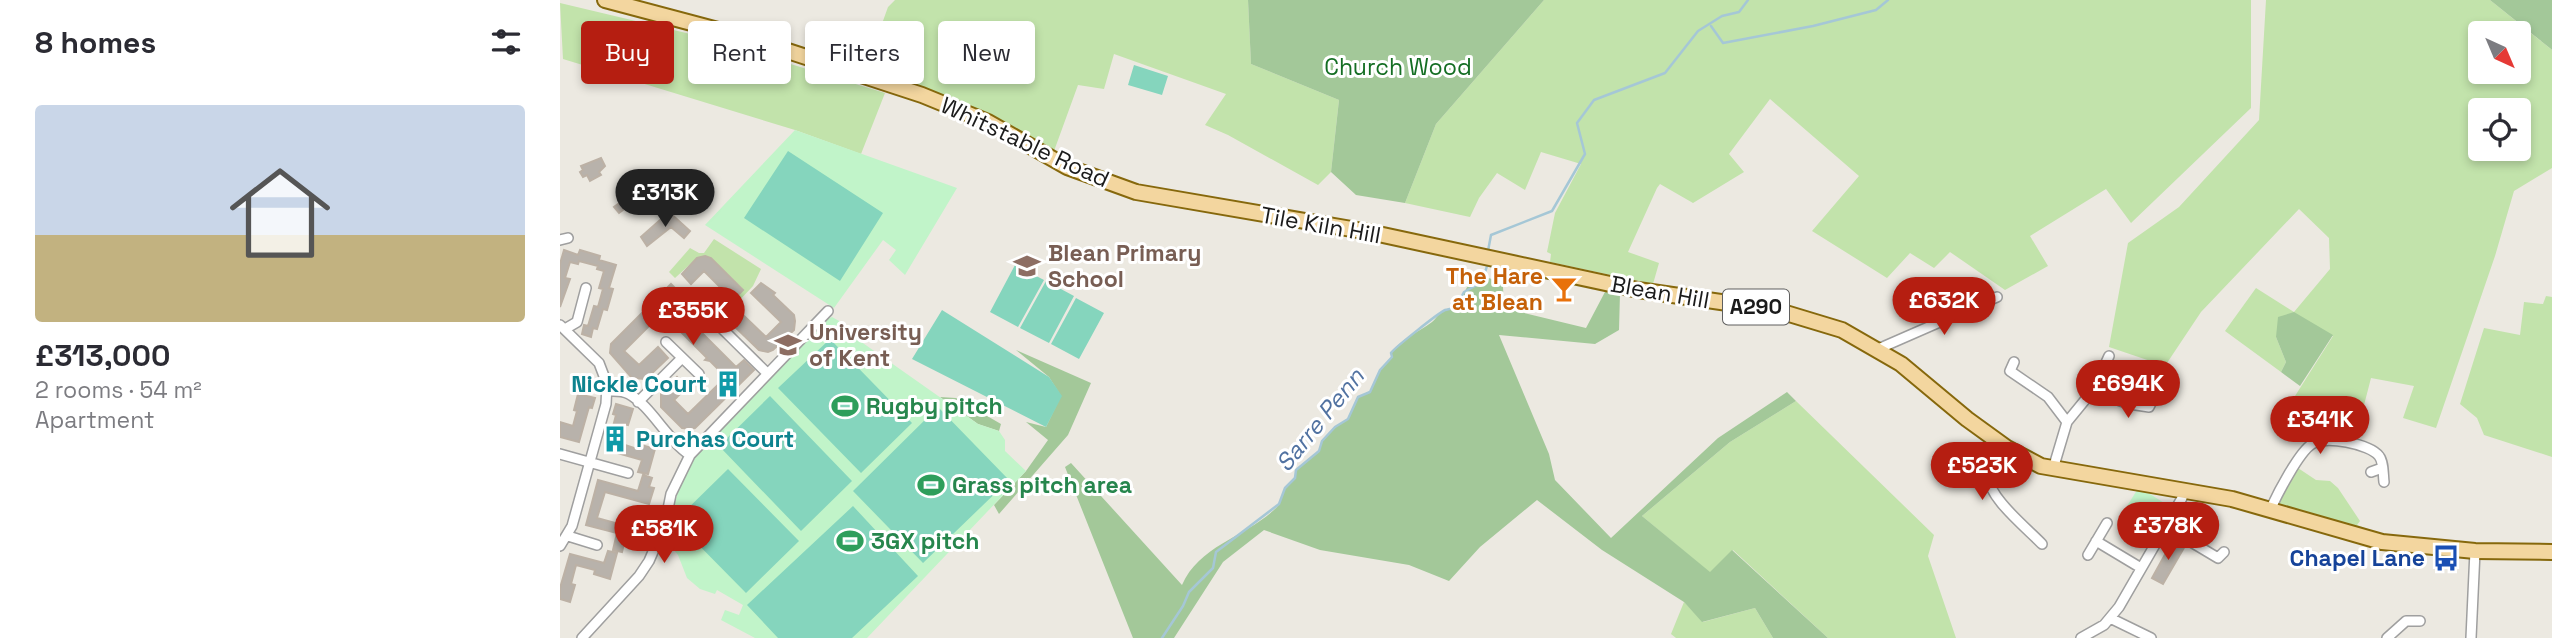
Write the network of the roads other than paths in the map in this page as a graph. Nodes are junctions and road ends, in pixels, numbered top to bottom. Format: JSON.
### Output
{"nodes":[{"id":1,"x":605,"y":0,"type":"edge"},
{"id":2,"x":1124,"y":188,"type":"joint"},
{"id":3,"x":1518,"y":263,"type":"joint"},
{"id":4,"x":586,"y":288,"type":"dead end"},
{"id":5,"x":687,"y":293,"type":"dead end"},
{"id":6,"x":1997,"y":297,"type":"dead end"},
{"id":7,"x":733,"y":307,"type":"dead end"},
{"id":8,"x":828,"y":311,"type":"dead end"},
{"id":9,"x":717,"y":323,"type":"junction"},
{"id":10,"x":562,"y":327,"type":"edge"},
{"id":11,"x":666,"y":341,"type":"dead end"},
{"id":12,"x":1878,"y":349,"type":"junction"},
{"id":13,"x":2109,"y":356,"type":"dead end"},
{"id":14,"x":682,"y":358,"type":"junction"},
{"id":15,"x":2014,"y":362,"type":"dead end"},
{"id":16,"x":767,"y":373,"type":"junction"},
{"id":17,"x":699,"y":374,"type":"dead end"},
{"id":18,"x":2094,"y":388,"type":"junction"},
{"id":19,"x":607,"y":391,"type":"junction"},
{"id":20,"x":2153,"y":399,"type":"dead end"},
{"id":21,"x":638,"y":402,"type":"junction"},
{"id":22,"x":2067,"y":422,"type":"junction"},
{"id":23,"x":2007,"y":448,"type":"junction"},
{"id":24,"x":560,"y":454,"type":"edge"},
{"id":25,"x":690,"y":455,"type":"junction"},
{"id":26,"x":589,"y":462,"type":"junction"},
{"id":27,"x":2382,"y":468,"type":"junction"},
{"id":28,"x":2053,"y":469,"type":"junction"},
{"id":29,"x":2371,"y":472,"type":"dead end"},
{"id":30,"x":628,"y":473,"type":"dead end"},
{"id":31,"x":2384,"y":482,"type":"dead end"},
{"id":32,"x":2184,"y":489,"type":"junction"},
{"id":33,"x":2271,"y":508,"type":"junction"},
{"id":34,"x":2107,"y":523,"type":"dead end"},
{"id":35,"x":2165,"y":527,"type":"junction"},
{"id":36,"x":568,"y":536,"type":"junction"},
{"id":37,"x":2096,"y":541,"type":"junction"},
{"id":38,"x":2042,"y":544,"type":"dead end"},
{"id":39,"x":597,"y":545,"type":"dead end"},
{"id":40,"x":560,"y":546,"type":"edge"},
{"id":41,"x":2474,"y":551,"type":"junction"},
{"id":42,"x":2224,"y":552,"type":"dead end"},
{"id":43,"x":2552,"y":552,"type":"edge"},
{"id":44,"x":2088,"y":555,"type":"dead end"},
{"id":45,"x":2141,"y":568,"type":"junction"},
{"id":46,"x":2110,"y":618,"type":"junction"},
{"id":47,"x":2420,"y":621,"type":"dead end"},
{"id":48,"x":582,"y":638,"type":"edge"},
{"id":49,"x":2081,"y":638,"type":"edge"},
{"id":50,"x":2151,"y":638,"type":"edge"},
{"id":51,"x":2387,"y":638,"type":"edge"},
{"id":52,"x":2471,"y":638,"type":"edge"}],
"edges":[{"from":1,"to":2,"type":"main road","name":"Whitstable Road","number":"A290"},
{"from":2,"to":3,"type":"main road","name":"Tile Kiln Hill","number":"A290"},
{"from":3,"to":12,"type":"main road","name":"Blean Hill","number":"A290"},
{"from":4,"to":10,"type":"street"},
{"from":5,"to":9,"type":"street"},
{"from":6,"to":12,"type":"street"},
{"from":7,"to":9,"type":"street"},
{"from":8,"to":16,"type":"street"},
{"from":9,"to":16,"type":"street"},
{"from":10,"to":19,"type":"street"},
{"from":11,"to":14,"type":"street"},
{"from":12,"to":23,"type":"main road","name":"Blean Hill","number":"A290"},
{"from":13,"to":18,"type":"street"},
{"from":14,"to":17,"type":"street"},
{"from":14,"to":21,"type":"street"},
{"from":15,"to":22,"type":"street"},
{"from":16,"to":25,"type":"street"},
{"from":18,"to":20,"type":"street"},
{"from":18,"to":22,"type":"street"},
{"from":19,"to":21,"type":"street"},
{"from":19,"to":26,"type":"street"},
{"from":21,"to":25,"type":"street"},
{"from":22,"to":28,"type":"street"},
{"from":23,"to":28,"type":"main road","number":"A290"},
{"from":23,"to":38,"type":"street"},
{"from":24,"to":26,"type":"street"},
{"from":25,"to":48,"type":"street"},
{"from":26,"to":30,"type":"street"},
{"from":26,"to":36,"type":"street"},
{"from":27,"to":29,"type":"street"},
{"from":27,"to":31,"type":"street"},
{"from":27,"to":33,"type":"street"},
{"from":28,"to":32,"type":"main road","number":"A290"},
{"from":32,"to":33,"type":"main road","number":"A290"},
{"from":32,"to":35,"type":"street"},
{"from":33,"to":41,"type":"main road","number":"A290"},
{"from":34,"to":37,"type":"street"},
{"from":35,"to":42,"type":"street"},
{"from":35,"to":45,"type":"street"},
{"from":36,"to":39,"type":"street"},
{"from":36,"to":40,"type":"street"},
{"from":37,"to":44,"type":"street"},
{"from":37,"to":45,"type":"street"},
{"from":41,"to":43,"type":"main road","number":"A290"},
{"from":41,"to":52,"type":"street"},
{"from":45,"to":46,"type":"street"},
{"from":46,"to":49,"type":"street"},
{"from":46,"to":50,"type":"street"},
{"from":47,"to":51,"type":"street"}]}
